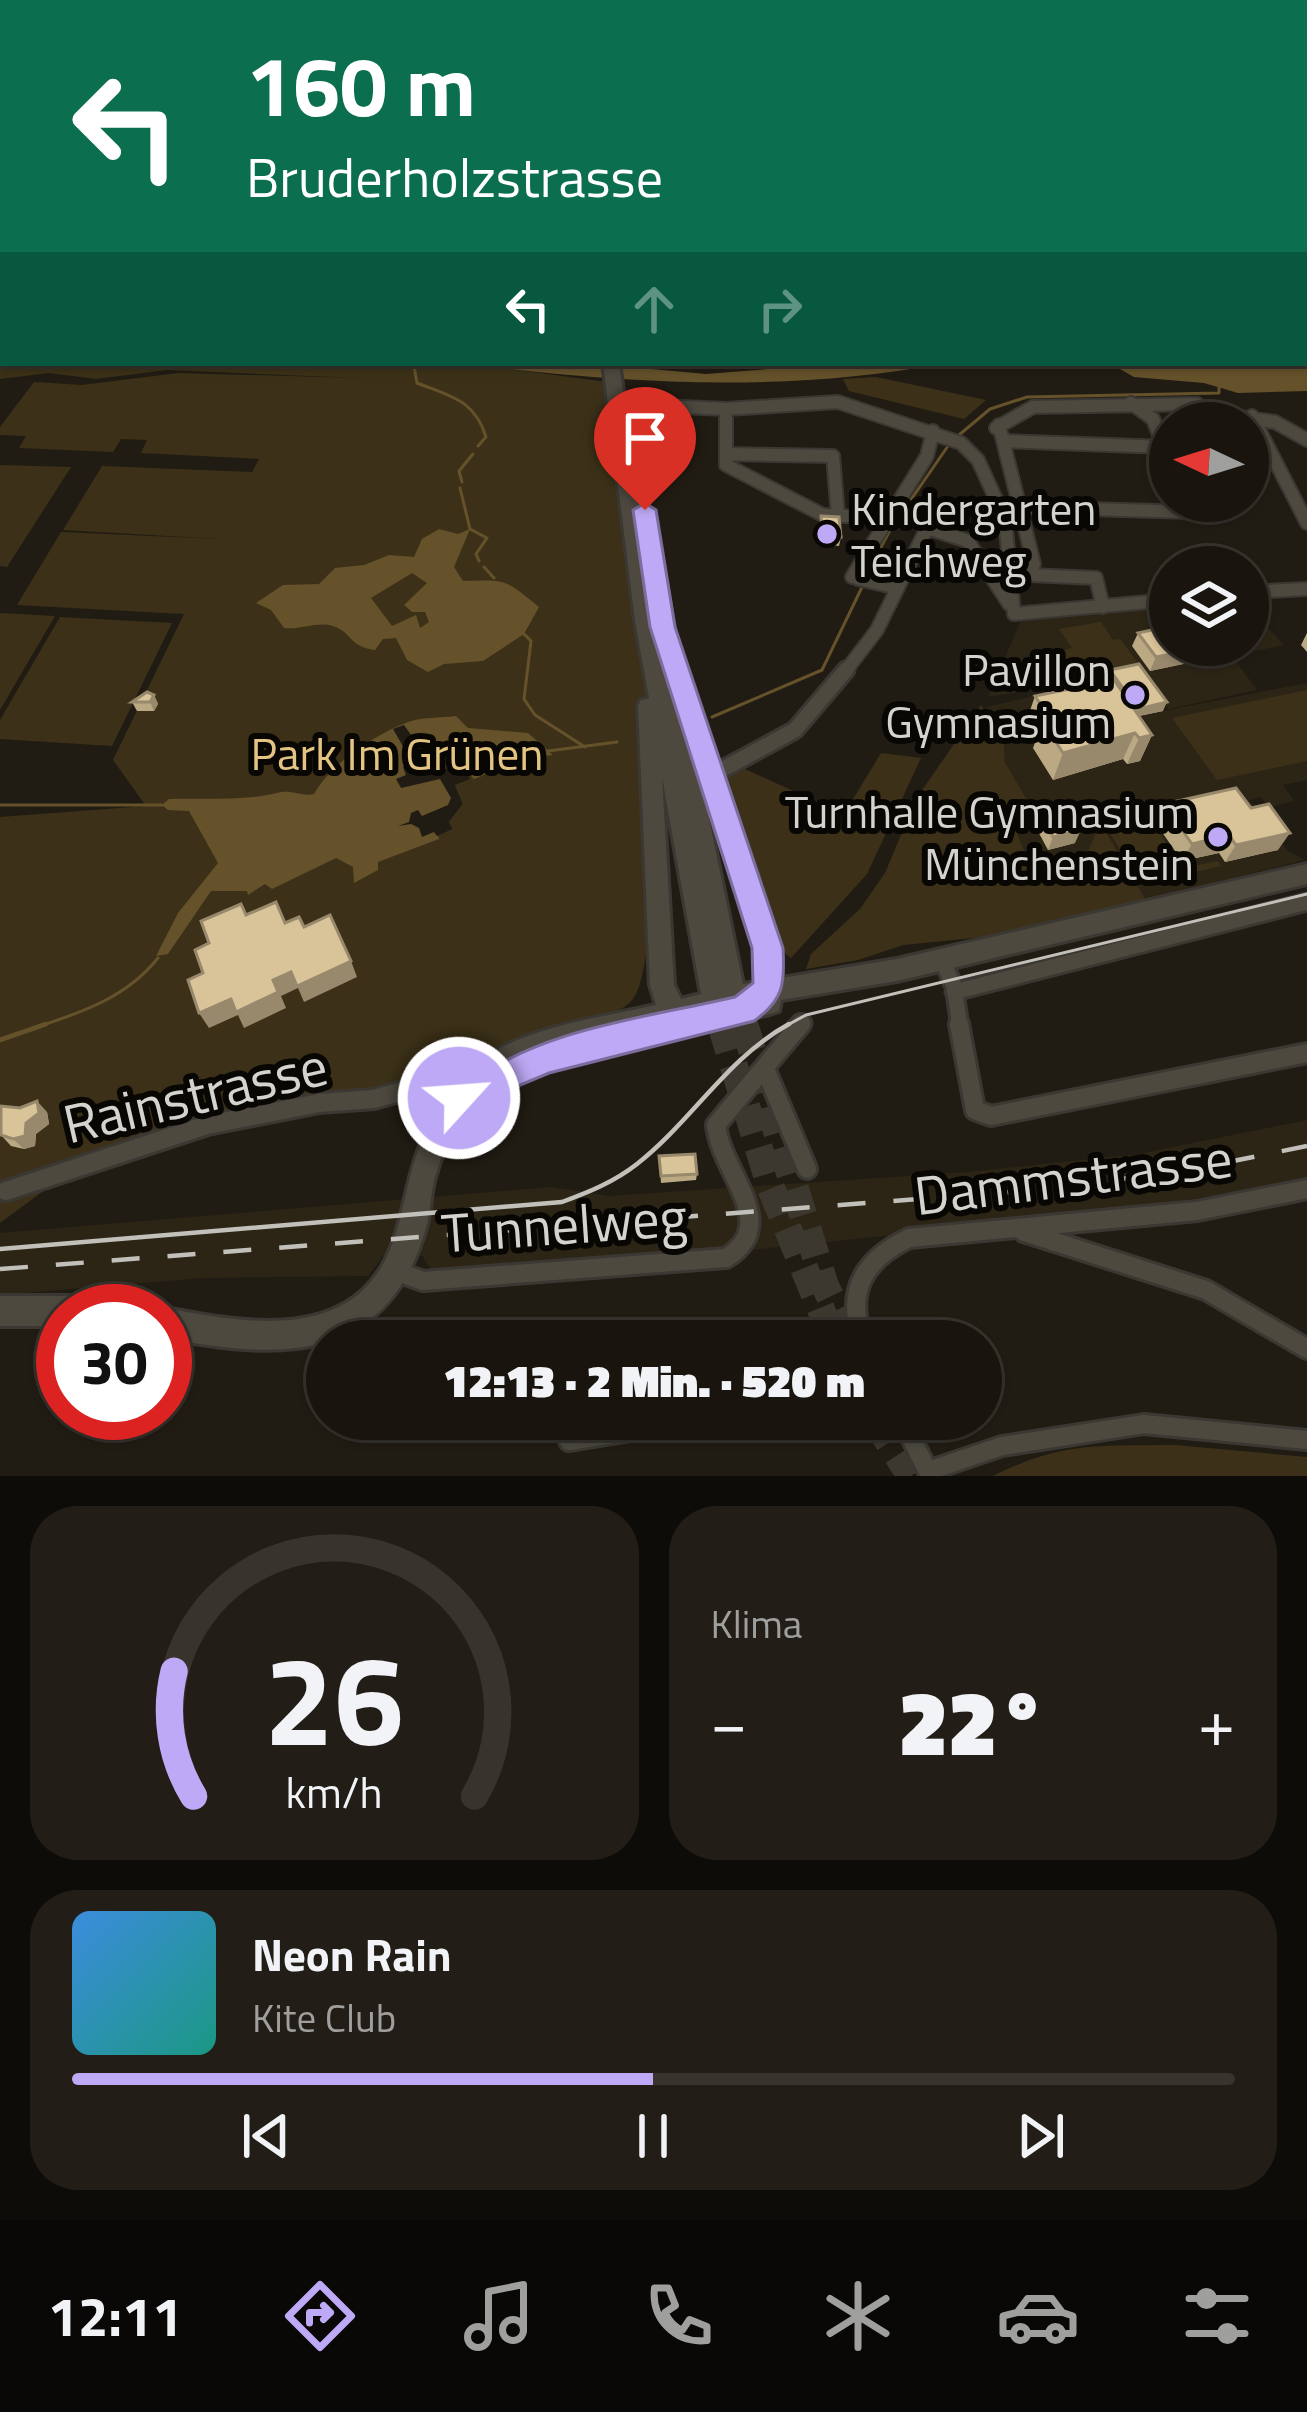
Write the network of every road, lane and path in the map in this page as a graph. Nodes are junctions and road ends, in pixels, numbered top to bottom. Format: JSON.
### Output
{"nodes":[{"id":1,"x":66,"y":0,"type":"edge"},
{"id":2,"x":93,"y":0,"type":"edge"},
{"id":3,"x":618,"y":367,"type":"edge"},
{"id":4,"x":1131,"y":404,"type":"junction"},
{"id":5,"x":1149,"y":404,"type":"edge"},
{"id":6,"x":638,"y":405,"type":"dead end"},
{"id":7,"x":726,"y":409,"type":"junction"},
{"id":8,"x":1149,"y":415,"type":"edge"},
{"id":9,"x":1269,"y":420,"type":"edge"},
{"id":10,"x":938,"y":434,"type":"junction"},
{"id":11,"x":1307,"y":440,"type":"edge"},
{"id":12,"x":1003,"y":441,"type":"junction"},
{"id":13,"x":1149,"y":446,"type":"edge"},
{"id":14,"x":1269,"y":449,"type":"edge"},
{"id":15,"x":727,"y":454,"type":"junction"},
{"id":16,"x":1020,"y":507,"type":"junction"},
{"id":17,"x":1149,"y":511,"type":"edge"},
{"id":18,"x":838,"y":515,"type":"junction"},
{"id":19,"x":887,"y":518,"type":"junction"},
{"id":20,"x":1307,"y":523,"type":"edge"},
{"id":21,"x":1009,"y":575,"type":"junction"},
{"id":22,"x":1030,"y":575,"type":"junction"},
{"id":23,"x":898,"y":588,"type":"junction"},
{"id":24,"x":1307,"y":589,"type":"edge"},
{"id":25,"x":1269,"y":591,"type":"edge"},
{"id":26,"x":1149,"y":602,"type":"edge"},
{"id":27,"x":1103,"y":607,"type":"junction"},
{"id":28,"x":1014,"y":614,"type":"junction"},
{"id":29,"x":654,"y":624,"type":"junction"},
{"id":30,"x":725,"y":768,"type":"dead end"},
{"id":31,"x":1307,"y":874,"type":"edge"},
{"id":32,"x":1307,"y":902,"type":"edge"},
{"id":33,"x":657,"y":937,"type":"junction"},
{"id":34,"x":768,"y":948,"type":"junction"},
{"id":35,"x":942,"y":960,"type":"junction"},
{"id":36,"x":842,"y":980,"type":"junction"},
{"id":37,"x":767,"y":990,"type":"junction"},
{"id":38,"x":954,"y":992,"type":"junction"},
{"id":39,"x":729,"y":996,"type":"junction"},
{"id":40,"x":687,"y":1015,"type":"junction"},
{"id":41,"x":803,"y":1023,"type":"dead end"},
{"id":42,"x":608,"y":1025,"type":"junction"},
{"id":43,"x":1307,"y":1053,"type":"edge"},
{"id":44,"x":766,"y":1071,"type":"junction"},
{"id":45,"x":465,"y":1102,"type":"junction"},
{"id":46,"x":807,"y":1169,"type":"dead end"},
{"id":47,"x":1307,"y":1189,"type":"edge"},
{"id":48,"x":6,"y":1191,"type":"dead end"},
{"id":49,"x":1019,"y":1231,"type":"junction"},
{"id":50,"x":395,"y":1271,"type":"junction"},
{"id":51,"x":0,"y":1311,"type":"edge"},
{"id":52,"x":36,"y":1311,"type":"edge"},
{"id":53,"x":858,"y":1320,"type":"edge"},
{"id":54,"x":192,"y":1327,"type":"edge"},
{"id":55,"x":1307,"y":1348,"type":"edge"},
{"id":56,"x":574,"y":1440,"type":"edge"},
{"id":57,"x":912,"y":1440,"type":"edge"},
{"id":58,"x":1307,"y":1440,"type":"edge"},
{"id":59,"x":568,"y":1441,"type":"dead end"},
{"id":60,"x":929,"y":1474,"type":"edge"}],
"edges":[{"from":1,"to":2,"type":"street"},
{"from":3,"to":29,"type":"main road"},
{"from":4,"to":5,"type":"street"},
{"from":4,"to":8,"type":"street"},
{"from":4,"to":12,"type":"street"},
{"from":6,"to":7,"type":"street"},
{"from":7,"to":10,"type":"street"},
{"from":7,"to":15,"type":"street"},
{"from":9,"to":11,"type":"street"},
{"from":10,"to":19,"type":"street"},
{"from":10,"to":21,"type":"street"},
{"from":12,"to":13,"type":"street"},
{"from":12,"to":16,"type":"street"},
{"from":14,"to":20,"type":"street"},
{"from":15,"to":18,"type":"street"},
{"from":15,"to":18,"type":"street"},
{"from":16,"to":17,"type":"street"},
{"from":16,"to":22,"type":"street"},
{"from":18,"to":19,"type":"street"},
{"from":19,"to":23,"type":"street"},
{"from":21,"to":22,"type":"street"},
{"from":21,"to":28,"type":"street"},
{"from":22,"to":27,"type":"street"},
{"from":23,"to":28,"type":"street"},
{"from":23,"to":30,"type":"street"},
{"from":24,"to":25,"type":"street"},
{"from":26,"to":27,"type":"street"},
{"from":27,"to":28,"type":"street"},
{"from":29,"to":33,"type":"main road"},
{"from":29,"to":34,"type":"main road"},
{"from":29,"to":39,"type":"main road"},
{"from":31,"to":35,"type":"main road"},
{"from":32,"to":38,"type":"street"},
{"from":33,"to":40,"type":"main road"},
{"from":33,"to":42,"type":"main road"},
{"from":34,"to":36,"type":"main road"},
{"from":34,"to":37,"type":"main road"},
{"from":35,"to":36,"type":"main road"},
{"from":35,"to":38,"type":"street"},
{"from":36,"to":37,"type":"main road"},
{"from":36,"to":39,"type":"main road"},
{"from":37,"to":39,"type":"main road"},
{"from":37,"to":40,"type":"main road"},
{"from":38,"to":43,"type":"street"},
{"from":39,"to":40,"type":"main road"},
{"from":40,"to":42,"type":"main road"},
{"from":40,"to":45,"type":"main road"},
{"from":41,"to":44,"type":"street","name":"Tunnelweg"},
{"from":42,"to":45,"type":"main road"},
{"from":44,"to":46,"type":"street"},
{"from":44,"to":50,"type":"street","name":"Tunnelweg"},
{"from":45,"to":48,"type":"street","name":"Rainstrasse"},
{"from":45,"to":50,"type":"main road"},
{"from":47,"to":49,"type":"street","name":"Dammstrasse"},
{"from":49,"to":53,"type":"street","name":"Dammstrasse"},
{"from":49,"to":55,"type":"street"},
{"from":50,"to":54,"type":"main road"},
{"from":51,"to":52,"type":"main road"},
{"from":56,"to":59,"type":"street"},
{"from":57,"to":60,"type":"street"},
{"from":58,"to":60,"type":"street"}]}
